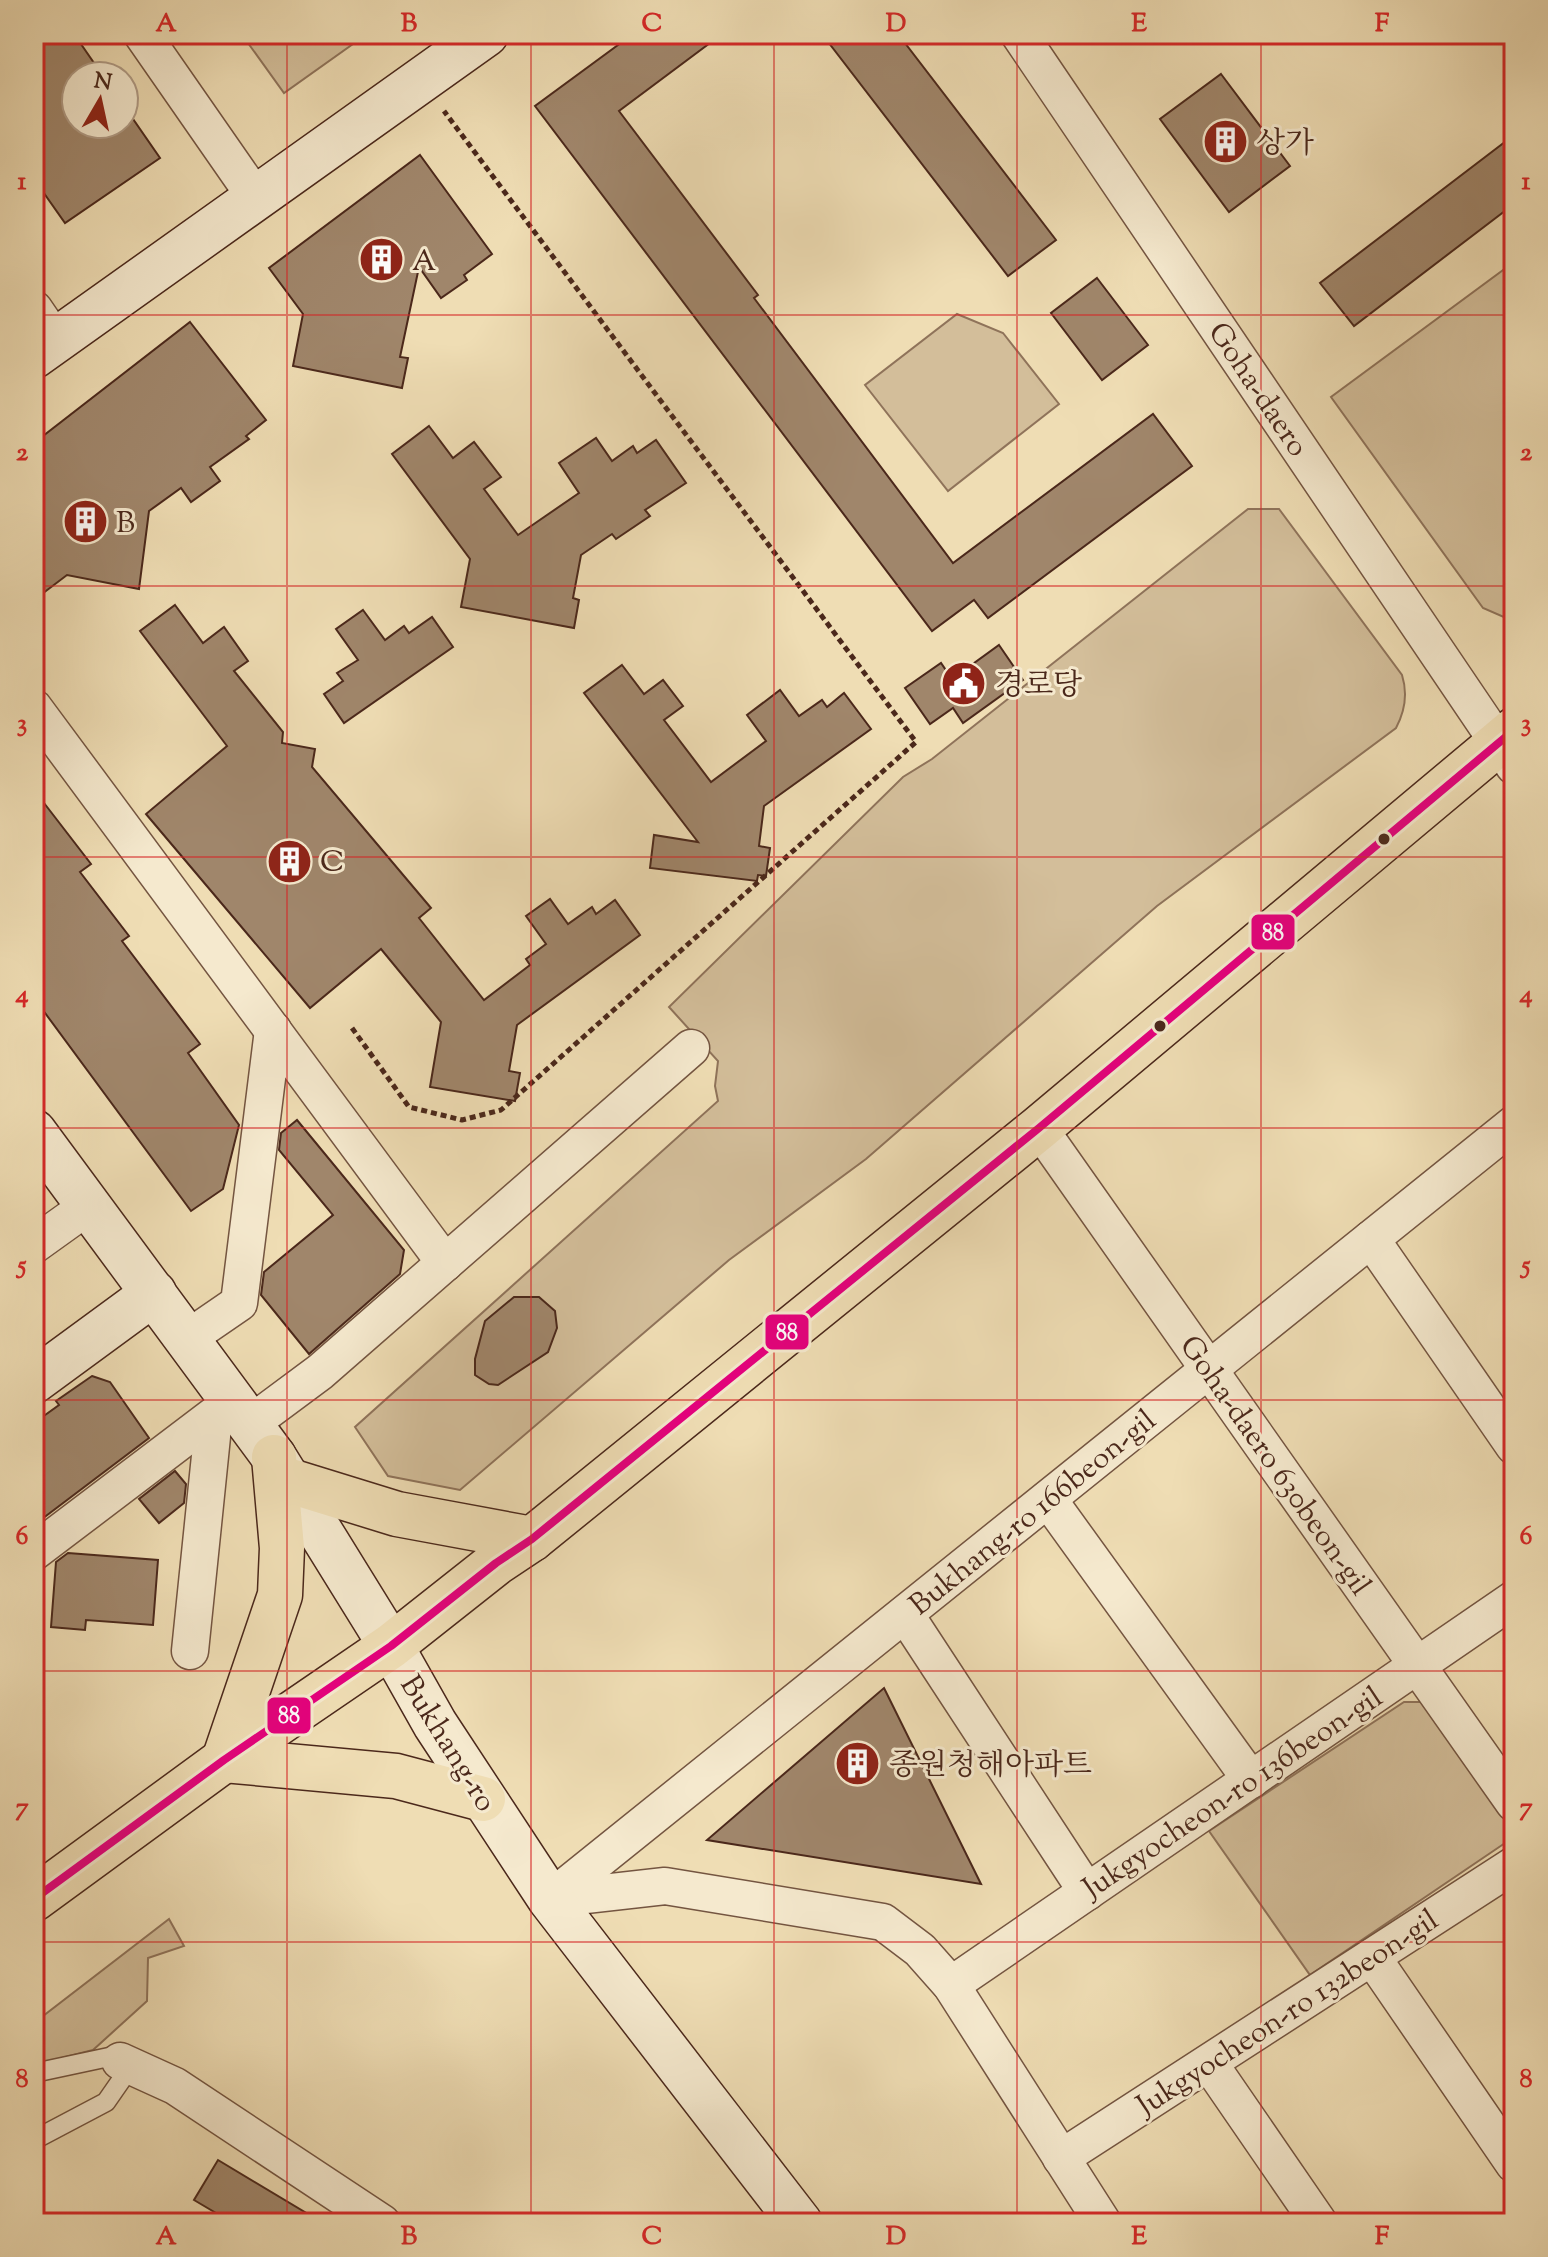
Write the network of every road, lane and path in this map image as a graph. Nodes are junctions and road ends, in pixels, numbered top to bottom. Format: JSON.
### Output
{"nodes":[{"id":1,"x":142,"y":34,"type":"edge"},
{"id":2,"x":486,"y":34,"type":"edge"},
{"id":3,"x":1019,"y":34,"type":"edge"},
{"id":4,"x":421,"y":81,"type":"junction"},
{"id":5,"x":256,"y":198,"type":"junction"},
{"id":6,"x":41,"y":336,"type":"edge"},
{"id":7,"x":34,"y":708,"type":"edge"},
{"id":8,"x":1509,"y":747,"type":"edge"},
{"id":9,"x":352,"y":1028,"type":"dead end"},
{"id":10,"x":273,"y":1030,"type":"junction"},
{"id":11,"x":691,"y":1048,"type":"dead end"},
{"id":12,"x":1514,"y":1124,"type":"edge"},
{"id":13,"x":1039,"y":1128,"type":"junction"},
{"id":14,"x":34,"y":1132,"type":"edge"},
{"id":15,"x":87,"y":1207,"type":"junction"},
{"id":16,"x":1371,"y":1239,"type":"junction"},
{"id":17,"x":34,"y":1245,"type":"edge"},
{"id":18,"x":445,"y":1263,"type":"junction"},
{"id":19,"x":154,"y":1293,"type":"junction"},
{"id":20,"x":188,"y":1338,"type":"junction"},
{"id":21,"x":1209,"y":1369,"type":"junction"},
{"id":22,"x":34,"y":1381,"type":"edge"},
{"id":23,"x":252,"y":1436,"type":"junction"},
{"id":24,"x":1514,"y":1446,"type":"edge"},
{"id":25,"x":1048,"y":1499,"type":"junction"},
{"id":26,"x":532,"y":1539,"type":"junction"},
{"id":27,"x":34,"y":1552,"type":"edge"},
{"id":28,"x":1514,"y":1599,"type":"edge"},
{"id":29,"x":905,"y":1614,"type":"junction"},
{"id":30,"x":391,"y":1646,"type":"junction"},
{"id":31,"x":190,"y":1651,"type":"dead end"},
{"id":32,"x":1417,"y":1666,"type":"junction"},
{"id":33,"x":224,"y":1760,"type":"junction"},
{"id":34,"x":1251,"y":1780,"type":"junction"},
{"id":35,"x":483,"y":1799,"type":"junction"},
{"id":36,"x":1514,"y":1803,"type":"edge"},
{"id":37,"x":1514,"y":1865,"type":"edge"},
{"id":38,"x":1087,"y":1892,"type":"junction"},
{"id":39,"x":34,"y":1899,"type":"edge"},
{"id":40,"x":550,"y":1899,"type":"junction"},
{"id":41,"x":1372,"y":1957,"type":"junction"},
{"id":42,"x":951,"y":1985,"type":"junction"},
{"id":43,"x":1209,"y":2063,"type":"junction"},
{"id":44,"x":125,"y":2064,"type":"junction"},
{"id":45,"x":34,"y":2073,"type":"edge"},
{"id":46,"x":34,"y":2140,"type":"edge"},
{"id":47,"x":1061,"y":2158,"type":"junction"},
{"id":48,"x":1514,"y":2164,"type":"edge"},
{"id":49,"x":382,"y":2223,"type":"edge"},
{"id":50,"x":800,"y":2223,"type":"edge"},
{"id":51,"x":1103,"y":2223,"type":"edge"},
{"id":52,"x":1319,"y":2223,"type":"edge"}],
"edges":[{"from":1,"to":5,"type":"street"},
{"from":2,"to":4,"type":"street"},
{"from":3,"to":8,"type":"street","name":"Goha-daero"},
{"from":4,"to":5,"type":"street"},
{"from":4,"to":9,"type":"path"},
{"from":5,"to":6,"type":"street"},
{"from":7,"to":10,"type":"street"},
{"from":8,"to":13,"type":"main road","name":"Goha-daero"},
{"from":10,"to":18,"type":"street"},
{"from":10,"to":20,"type":"street"},
{"from":11,"to":18,"type":"street"},
{"from":12,"to":16,"type":"street","name":"Bukhang-ro 166beon-gil"},
{"from":13,"to":21,"type":"street","name":"Goha-daero 630beon-gil"},
{"from":13,"to":26,"type":"main road","name":"Goha-daero"},
{"from":14,"to":15,"type":"street","name":"Bukhang-ro"},
{"from":15,"to":17,"type":"street"},
{"from":15,"to":19,"type":"street","name":"Bukhang-ro"},
{"from":16,"to":21,"type":"street","name":"Bukhang-ro 166beon-gil"},
{"from":16,"to":24,"type":"street"},
{"from":18,"to":23,"type":"street"},
{"from":19,"to":20,"type":"street","name":"Bukhang-ro"},
{"from":19,"to":22,"type":"street"},
{"from":20,"to":23,"type":"street","name":"Bukhang-ro"},
{"from":21,"to":25,"type":"street","name":"Bukhang-ro 166beon-gil"},
{"from":21,"to":32,"type":"street","name":"Goha-daero 630beon-gil"},
{"from":23,"to":26,"type":"main road"},
{"from":23,"to":27,"type":"street"},
{"from":23,"to":30,"type":"street","name":"Bukhang-ro"},
{"from":23,"to":31,"type":"street"},
{"from":23,"to":33,"type":"main road"},
{"from":25,"to":29,"type":"street","name":"Bukhang-ro 166beon-gil"},
{"from":25,"to":34,"type":"street"},
{"from":26,"to":30,"type":"main road","name":"Goha-daero"},
{"from":28,"to":32,"type":"street","name":"Jukgyocheon-ro 136beon-gil"},
{"from":29,"to":38,"type":"street"},
{"from":29,"to":40,"type":"street","name":"Bukhang-ro 166beon-gil"},
{"from":30,"to":33,"type":"main road","name":"Goha-daero"},
{"from":30,"to":35,"type":"street","name":"Bukhang-ro"},
{"from":32,"to":34,"type":"street","name":"Jukgyocheon-ro 136beon-gil"},
{"from":32,"to":36,"type":"street","name":"Goha-daero 630beon-gil"},
{"from":33,"to":35,"type":"main road"},
{"from":33,"to":39,"type":"main road","name":"Goha-daero"},
{"from":34,"to":38,"type":"street","name":"Jukgyocheon-ro 136beon-gil"},
{"from":35,"to":40,"type":"street","name":"Bukhang-ro"},
{"from":37,"to":41,"type":"street","name":"Jukgyocheon-ro 132beon-gil"},
{"from":38,"to":42,"type":"street","name":"Jukgyocheon-ro 136beon-gil"},
{"from":40,"to":42,"type":"street"},
{"from":40,"to":50,"type":"street","name":"Bukhang-ro"},
{"from":41,"to":43,"type":"street","name":"Jukgyocheon-ro 132beon-gil"},
{"from":41,"to":48,"type":"street"},
{"from":42,"to":47,"type":"street"},
{"from":43,"to":47,"type":"street","name":"Jukgyocheon-ro 132beon-gil"},
{"from":43,"to":52,"type":"street"},
{"from":44,"to":45,"type":"lane"},
{"from":44,"to":46,"type":"lane"},
{"from":44,"to":49,"type":"street"},
{"from":47,"to":51,"type":"street"}]}
